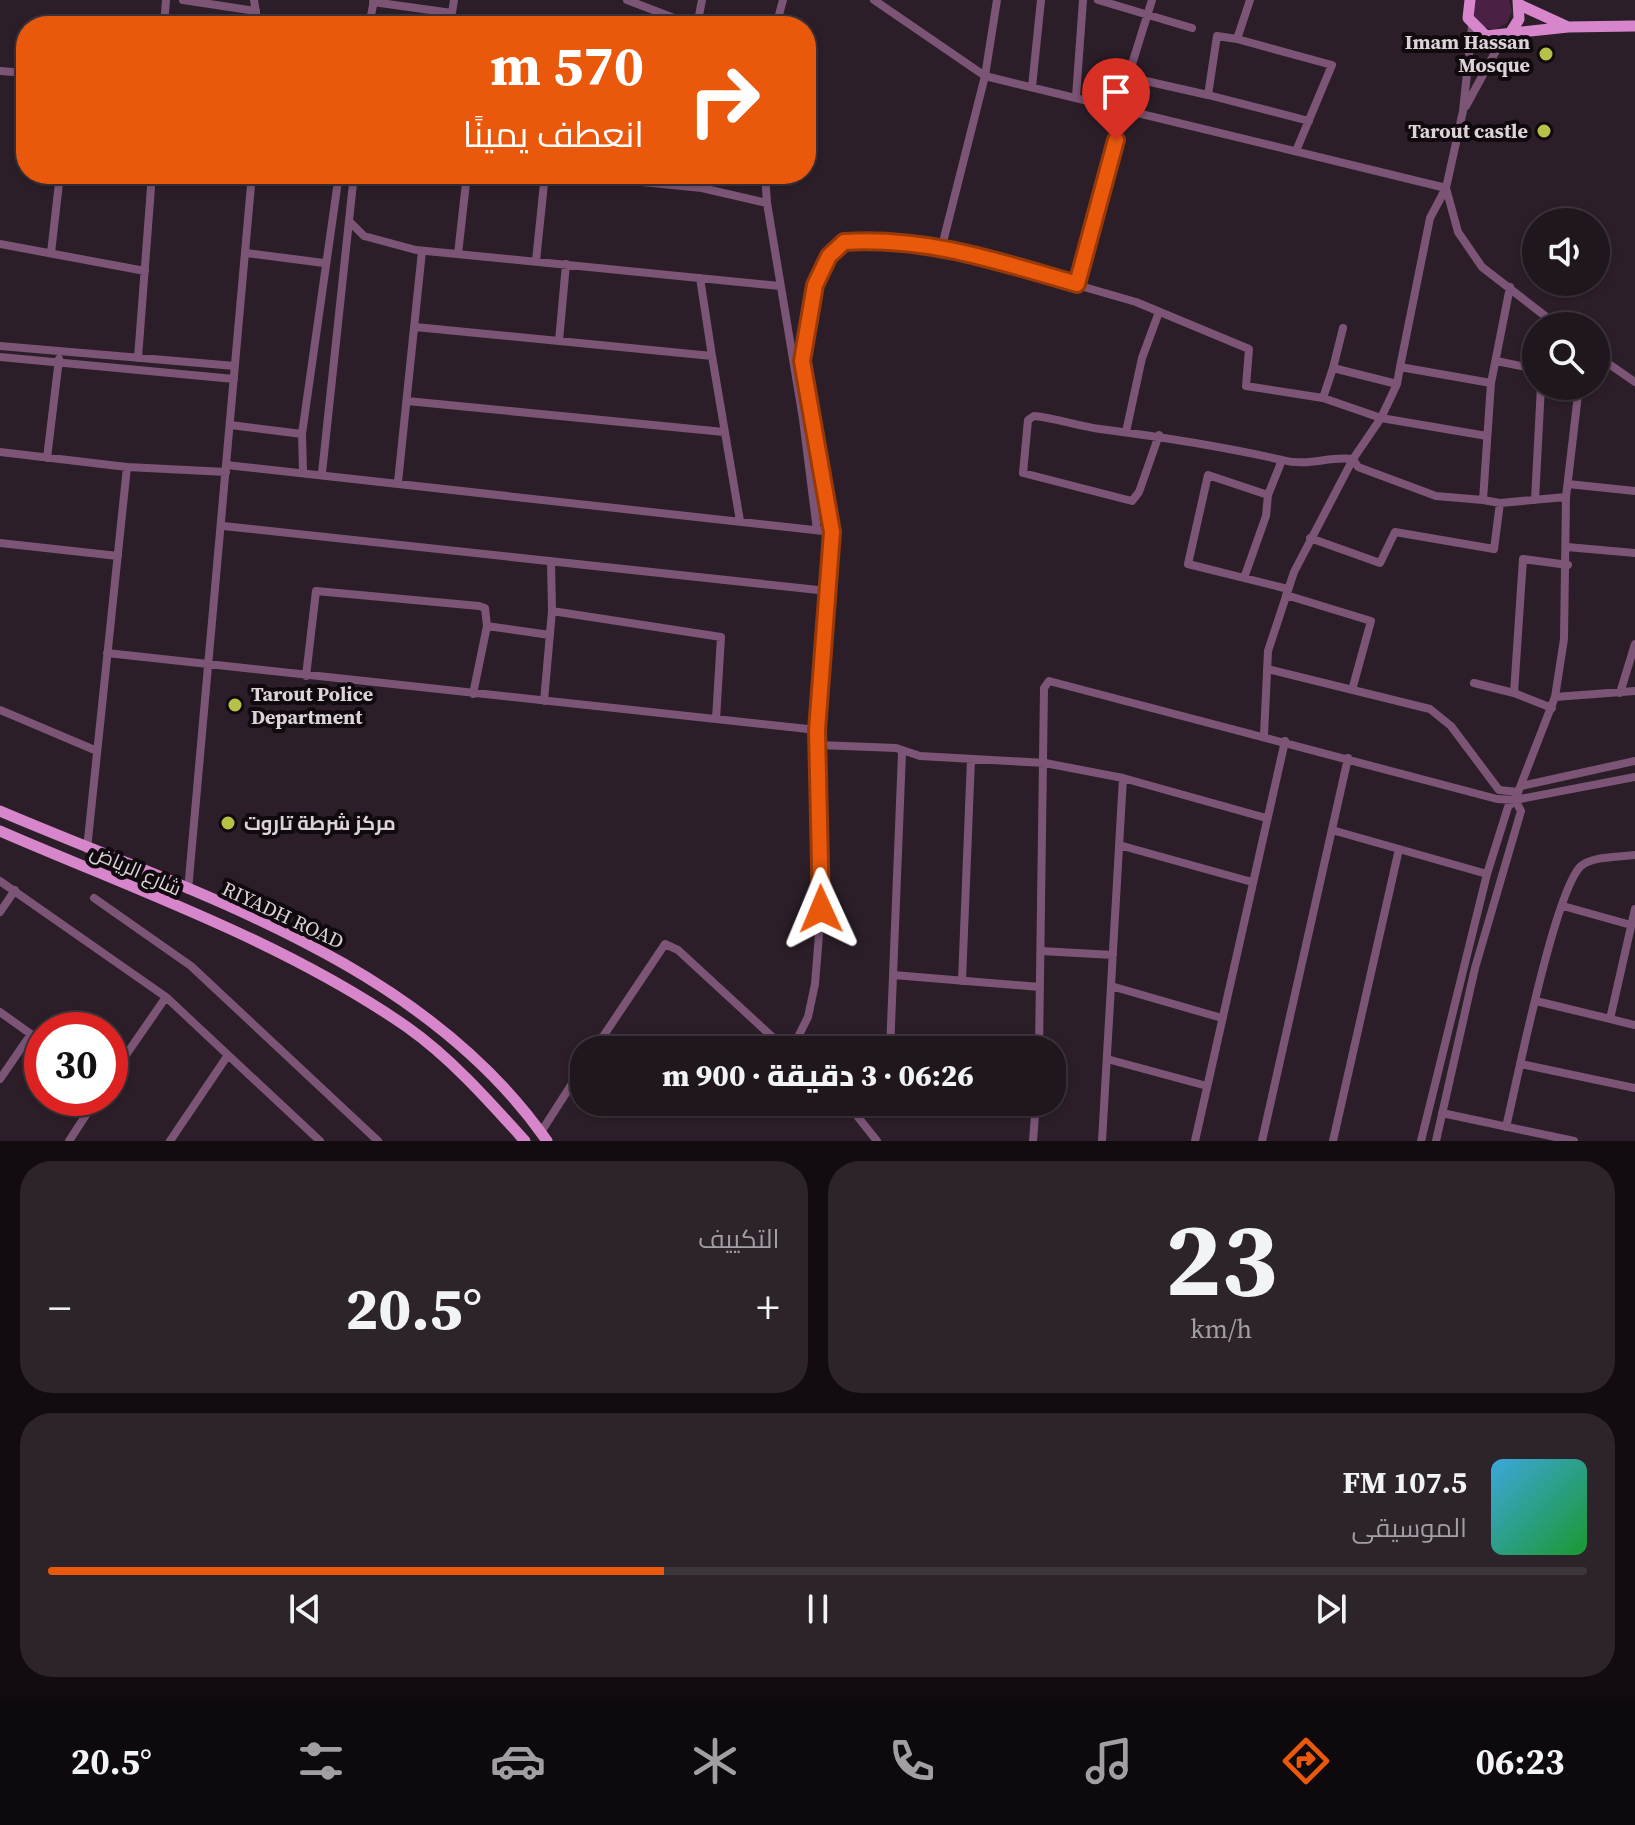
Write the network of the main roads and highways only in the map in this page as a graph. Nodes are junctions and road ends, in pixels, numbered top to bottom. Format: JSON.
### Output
{"nodes":[{"id":1,"x":1470,"y":0,"type":"edge"},
{"id":2,"x":1519,"y":2,"type":"edge"},
{"id":3,"x":1635,"y":26,"type":"edge"},
{"id":4,"x":1568,"y":27,"type":"junction"},
{"id":5,"x":1507,"y":34,"type":"junction"},
{"id":6,"x":0,"y":811,"type":"edge"},
{"id":7,"x":0,"y":831,"type":"edge"},
{"id":8,"x":544,"y":1137,"type":"edge"},
{"id":9,"x":525,"y":1141,"type":"edge"}],
"edges":[{"from":1,"to":5,"type":"main road"},
{"from":2,"to":4,"type":"main road"},
{"from":2,"to":5,"type":"main road"},
{"from":3,"to":4,"type":"main road"},
{"from":4,"to":5,"type":"main road"},
{"from":6,"to":8,"type":"main road","name":"RIYADH ROAD"},
{"from":7,"to":9,"type":"main road","name":"شارع الرياض"}]}
